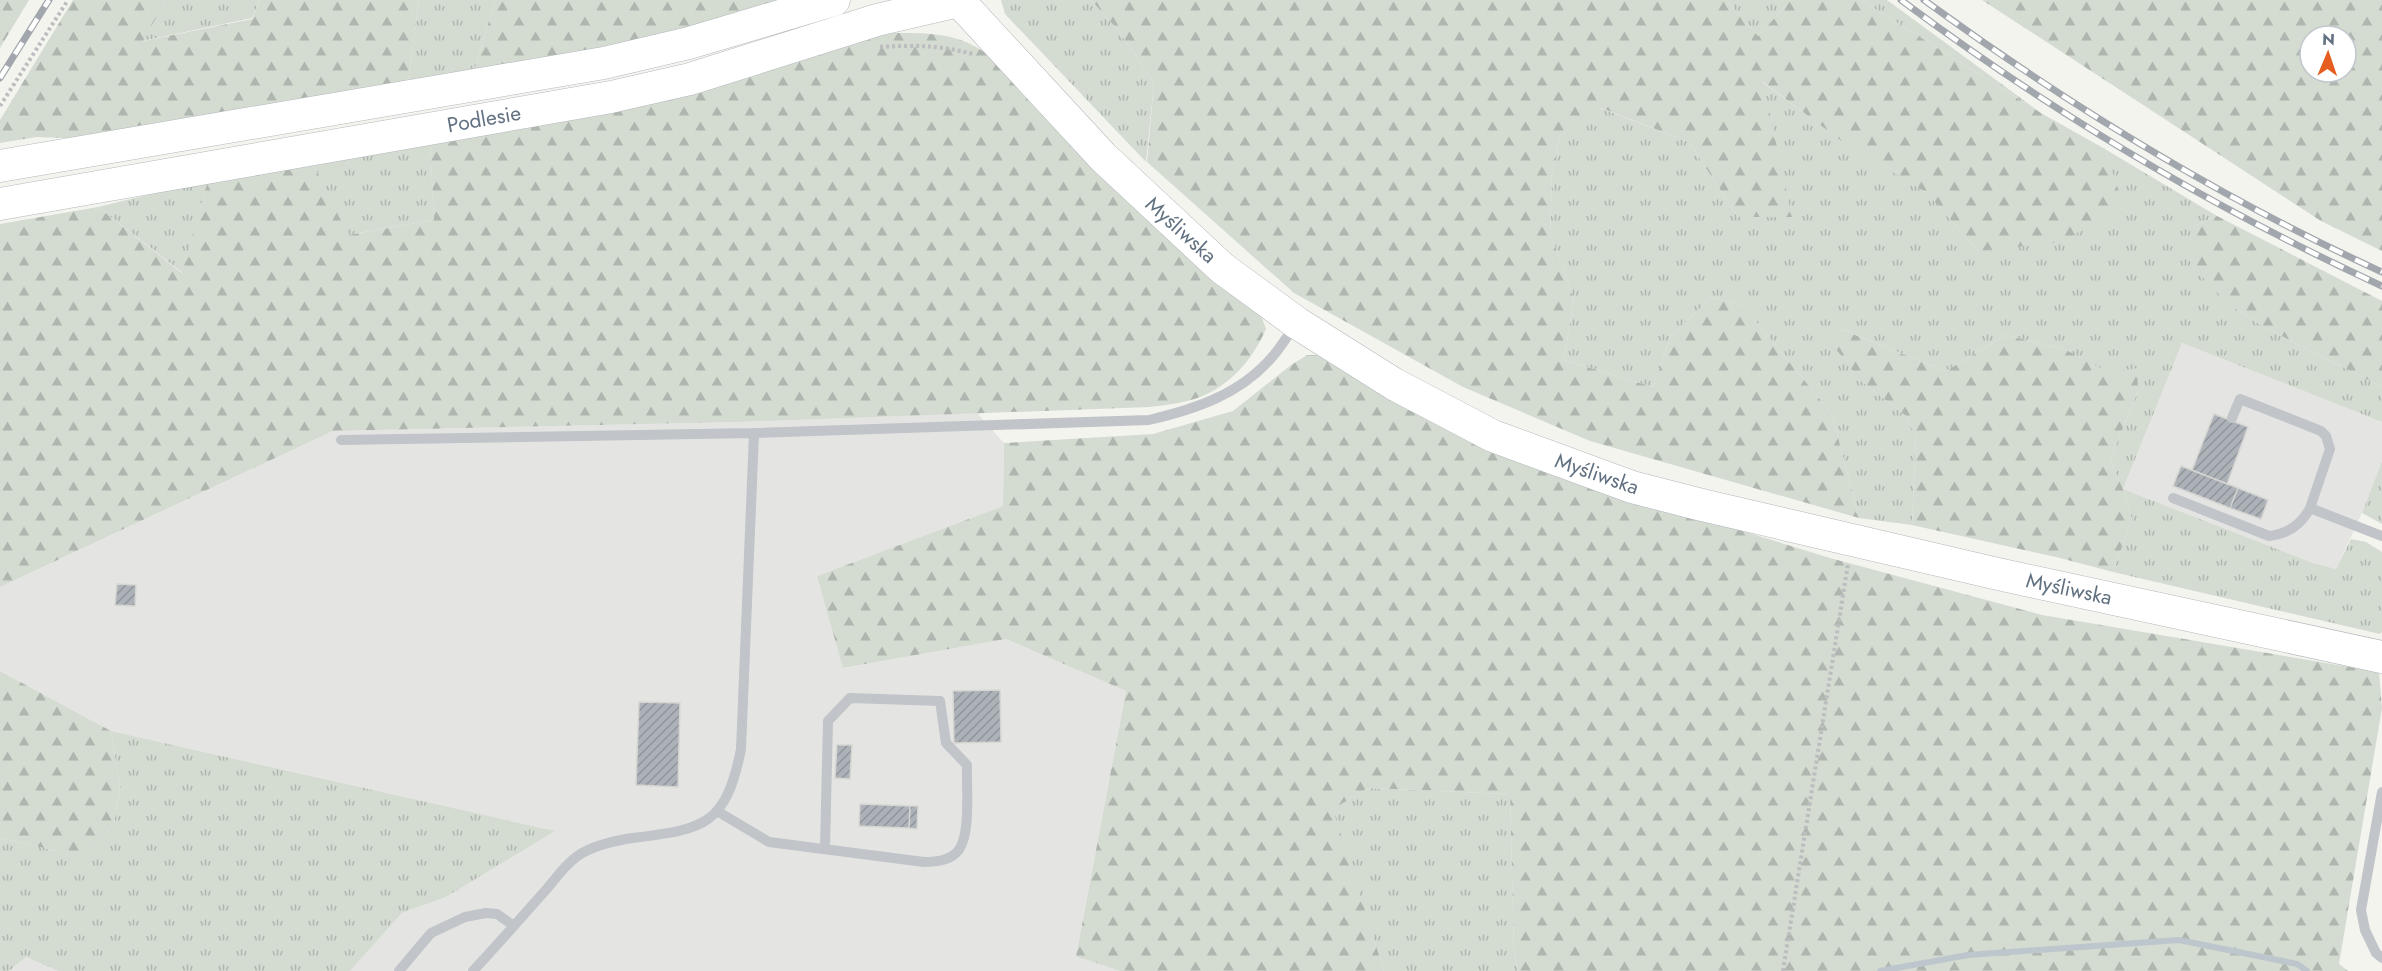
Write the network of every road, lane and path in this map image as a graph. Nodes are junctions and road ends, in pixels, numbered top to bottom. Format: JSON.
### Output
{"nodes":[{"id":1,"x":68,"y":0,"type":"edge"},
{"id":2,"x":959,"y":1,"type":"edge"},
{"id":3,"x":824,"y":2,"type":"edge"},
{"id":4,"x":878,"y":10,"type":"edge"},
{"id":5,"x":0,"y":106,"type":"edge"},
{"id":6,"x":0,"y":166,"type":"edge"},
{"id":7,"x":0,"y":204,"type":"edge"},
{"id":8,"x":1297,"y":323,"type":"junction"},
{"id":9,"x":2232,"y":418,"type":"dead end"},
{"id":10,"x":753,"y":433,"type":"junction"},
{"id":11,"x":341,"y":440,"type":"dead end"},
{"id":12,"x":2172,"y":498,"type":"dead end"},
{"id":13,"x":2310,"y":508,"type":"junction"},
{"id":14,"x":2382,"y":536,"type":"edge"},
{"id":15,"x":1852,"y":539,"type":"junction"},
{"id":16,"x":2382,"y":657,"type":"edge"},
{"id":17,"x":2382,"y":792,"type":"edge"},
{"id":18,"x":717,"y":812,"type":"junction"},
{"id":19,"x":825,"y":849,"type":"junction"},
{"id":20,"x":514,"y":926,"type":"junction"},
{"id":21,"x":2382,"y":958,"type":"edge"},
{"id":22,"x":399,"y":971,"type":"edge"},
{"id":23,"x":474,"y":971,"type":"edge"},
{"id":24,"x":1783,"y":971,"type":"edge"}],
"edges":[{"from":1,"to":5,"type":"path"},
{"from":2,"to":4,"type":"street","name":"Podlesie"},
{"from":2,"to":8,"type":"street","name":"Myśliwska"},
{"from":3,"to":6,"type":"street","name":"Podlesie"},
{"from":4,"to":7,"type":"street","name":"Podlesie"},
{"from":8,"to":10,"type":"lane"},
{"from":8,"to":15,"type":"street","name":"Myśliwska"},
{"from":9,"to":13,"type":"lane"},
{"from":10,"to":11,"type":"lane"},
{"from":10,"to":18,"type":"lane"},
{"from":12,"to":13,"type":"lane"},
{"from":13,"to":14,"type":"lane"},
{"from":15,"to":16,"type":"street","name":"Myśliwska"},
{"from":15,"to":24,"type":"path"},
{"from":17,"to":21,"type":"lane"},
{"from":18,"to":19,"type":"lane"},
{"from":18,"to":20,"type":"lane"},
{"from":19,"to":19,"type":"lane"},
{"from":20,"to":22,"type":"lane"},
{"from":20,"to":23,"type":"lane"}]}
